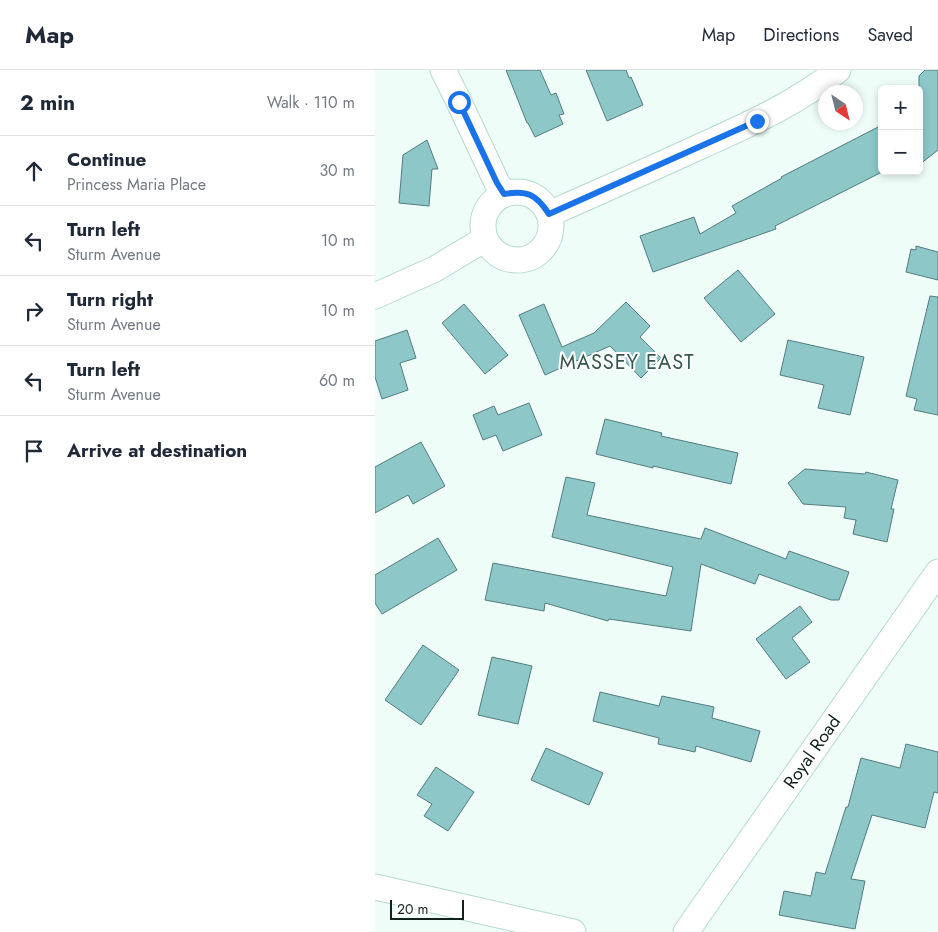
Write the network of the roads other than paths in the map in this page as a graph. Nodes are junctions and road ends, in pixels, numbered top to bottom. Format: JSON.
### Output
{"nodes":[{"id":1,"x":443,"y":70,"type":"edge"},
{"id":2,"x":838,"y":70,"type":"edge"},
{"id":3,"x":504,"y":194,"type":"junction"},
{"id":4,"x":549,"y":214,"type":"junction"},
{"id":5,"x":485,"y":239,"type":"junction"},
{"id":6,"x":375,"y":296,"type":"edge"},
{"id":7,"x":938,"y":572,"type":"edge"},
{"id":8,"x":375,"y":887,"type":"edge"},
{"id":9,"x":573,"y":932,"type":"edge"},
{"id":10,"x":686,"y":932,"type":"edge"}],
"edges":[{"from":1,"to":3,"type":"street"},
{"from":2,"to":4,"type":"street"},
{"from":3,"to":4,"type":"street"},
{"from":3,"to":5,"type":"street"},
{"from":4,"to":5,"type":"street"},
{"from":5,"to":6,"type":"street"},
{"from":7,"to":10,"type":"street","name":"Royal Road"},
{"from":8,"to":9,"type":"street"}]}
